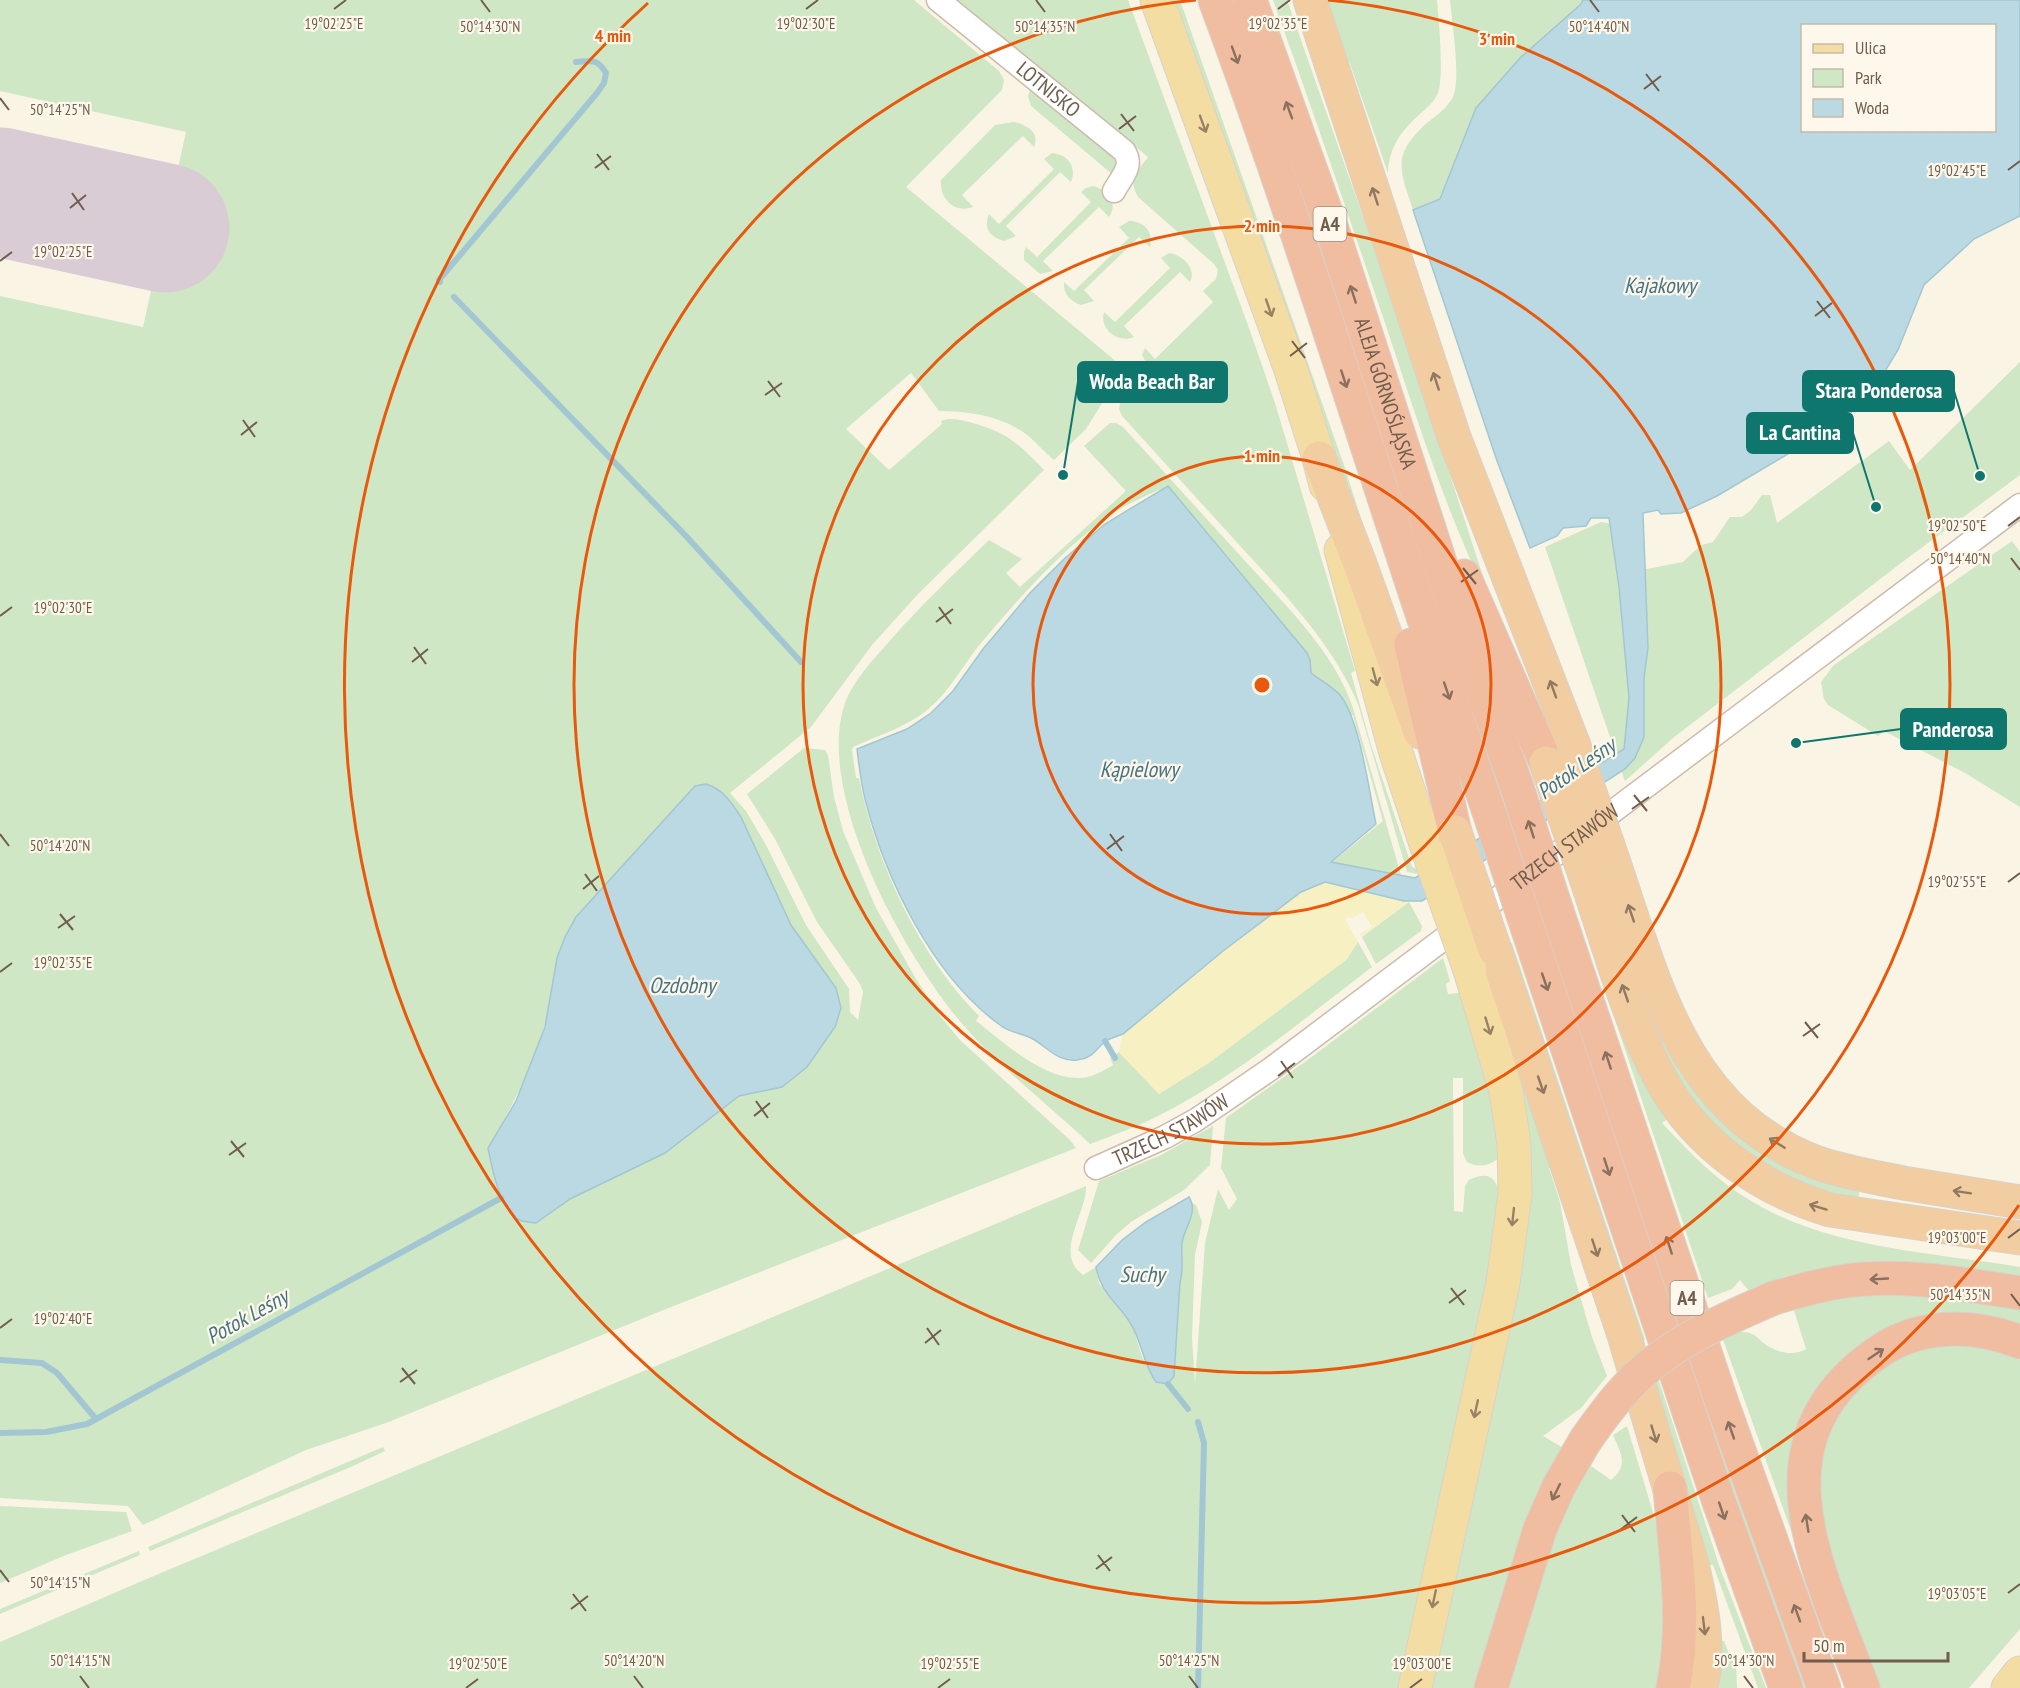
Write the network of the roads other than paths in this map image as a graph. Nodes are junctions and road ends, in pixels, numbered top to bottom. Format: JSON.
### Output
{"nodes":[{"id":1,"x":938,"y":0,"type":"edge"},
{"id":2,"x":1158,"y":0,"type":"edge"},
{"id":3,"x":1215,"y":0,"type":"edge"},
{"id":4,"x":1250,"y":0,"type":"edge"},
{"id":5,"x":1311,"y":0,"type":"edge"},
{"id":6,"x":1114,"y":191,"type":"dead end"},
{"id":7,"x":1362,"y":436,"type":"junction"},
{"id":8,"x":1454,"y":437,"type":"junction"},
{"id":9,"x":1402,"y":450,"type":"junction"},
{"id":10,"x":1319,"y":458,"type":"junction"},
{"id":11,"x":2020,"y":505,"type":"edge"},
{"id":12,"x":1546,"y":763,"type":"junction"},
{"id":13,"x":1455,"y":832,"type":"junction"},
{"id":14,"x":1482,"y":960,"type":"junction"},
{"id":15,"x":1096,"y":1168,"type":"dead end"},
{"id":16,"x":2020,"y":1202,"type":"edge"},
{"id":17,"x":2020,"y":1238,"type":"edge"},
{"id":18,"x":2020,"y":1293,"type":"edge"},
{"id":19,"x":2020,"y":1342,"type":"edge"},
{"id":20,"x":1670,"y":1488,"type":"junction"},
{"id":21,"x":2020,"y":1673,"type":"edge"},
{"id":22,"x":1414,"y":1688,"type":"edge"},
{"id":23,"x":1491,"y":1688,"type":"edge"},
{"id":24,"x":1673,"y":1688,"type":"edge"},
{"id":25,"x":1701,"y":1688,"type":"edge"},
{"id":26,"x":1786,"y":1688,"type":"edge"},
{"id":27,"x":1824,"y":1688,"type":"edge"},
{"id":28,"x":1863,"y":1688,"type":"edge"},
{"id":29,"x":2008,"y":1688,"type":"edge"}],
"edges":[{"from":1,"to":6,"type":"street","name":"LOTNISKO"},
{"from":2,"to":10,"type":"main road","one_way":true},
{"from":3,"to":7,"type":"highway","number":"A4","one_way":true},
{"from":9,"to":4,"type":"highway","name":"ALEJA GÓRNOŚLĄSKA","number":"A4","one_way":true},
{"from":8,"to":5,"type":"highway","one_way":true},
{"from":7,"to":13,"type":"highway"},
{"from":7,"to":26,"type":"highway","number":"A4","one_way":true,"bridge":true},
{"from":8,"to":12,"type":"highway"},
{"from":16,"to":8,"type":"highway","one_way":true,"bridge":true},
{"from":9,"to":12,"type":"highway"},
{"from":27,"to":9,"type":"highway","name":"ALEJA GÓRNOŚLĄSKA","number":"A4","one_way":true,"bridge":true},
{"from":10,"to":13,"type":"highway"},
{"from":10,"to":14,"type":"main road","one_way":true,"bridge":true},
{"from":11,"to":15,"type":"street","name":"TRZECH STAWÓW"},
{"from":17,"to":12,"type":"highway","one_way":true,"bridge":true},
{"from":13,"to":14,"type":"highway","bridge":true},
{"from":14,"to":20,"type":"highway","one_way":true},
{"from":14,"to":22,"type":"main road","one_way":true},
{"from":18,"to":23,"type":"highway","one_way":true,"bridge":true},
{"from":28,"to":19,"type":"highway","one_way":true},
{"from":20,"to":24,"type":"highway"},
{"from":20,"to":25,"type":"highway","one_way":true},
{"from":21,"to":29,"type":"main road"}]}
